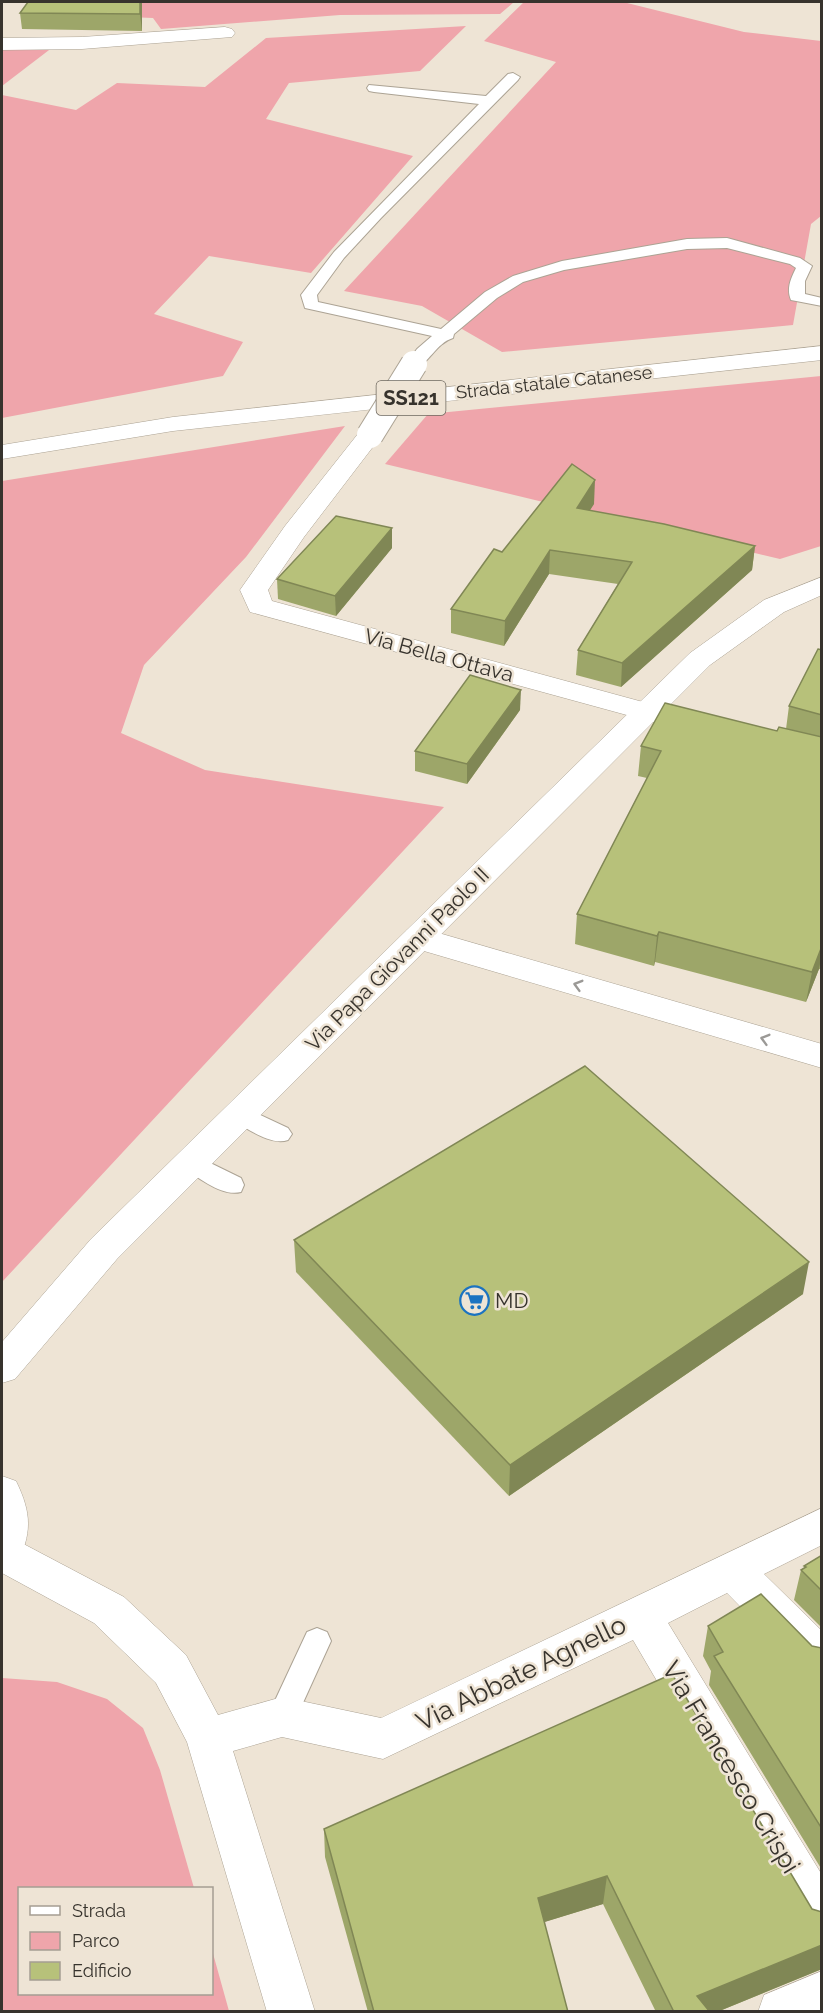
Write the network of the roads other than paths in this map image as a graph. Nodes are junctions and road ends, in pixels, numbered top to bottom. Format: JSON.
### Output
{"nodes":[{"id":1,"x":225,"y":33,"type":"dead end"},
{"id":2,"x":2,"y":45,"type":"edge"},
{"id":3,"x":513,"y":77,"type":"dead end"},
{"id":4,"x":374,"y":88,"type":"dead end"},
{"id":5,"x":490,"y":101,"type":"junction"},
{"id":6,"x":820,"y":302,"type":"edge"},
{"id":7,"x":447,"y":335,"type":"junction"},
{"id":8,"x":822,"y":353,"type":"edge"},
{"id":9,"x":414,"y":364,"type":"joint"},
{"id":10,"x":2,"y":452,"type":"edge"},
{"id":11,"x":822,"y":585,"type":"edge"},
{"id":12,"x":646,"y":712,"type":"junction"},
{"id":13,"x":706,"y":727,"type":"edge"},
{"id":14,"x":418,"y":938,"type":"junction"},
{"id":15,"x":822,"y":1056,"type":"edge"},
{"id":16,"x":241,"y":1115,"type":"junction"},
{"id":17,"x":280,"y":1134,"type":"dead end"},
{"id":18,"x":192,"y":1163,"type":"junction"},
{"id":19,"x":232,"y":1185,"type":"dead end"},
{"id":20,"x":2,"y":1368,"type":"edge"},
{"id":21,"x":2,"y":1493,"type":"edge"},
{"id":22,"x":822,"y":1525,"type":"edge"},
{"id":23,"x":2,"y":1554,"type":"edge"},
{"id":24,"x":732,"y":1570,"type":"junction"},
{"id":25,"x":641,"y":1616,"type":"junction"},
{"id":26,"x":317,"y":1641,"type":"dead end"},
{"id":27,"x":822,"y":1660,"type":"edge"},
{"id":28,"x":282,"y":1717,"type":"junction"},
{"id":29,"x":207,"y":1738,"type":"junction"},
{"id":30,"x":822,"y":1919,"type":"edge"},
{"id":31,"x":822,"y":1994,"type":"edge"},
{"id":32,"x":291,"y":2012,"type":"edge"},
{"id":33,"x":781,"y":2012,"type":"edge"}],
"edges":[{"from":1,"to":2,"type":"street"},
{"from":3,"to":5,"type":"lane"},
{"from":4,"to":5,"type":"lane"},
{"from":5,"to":7,"type":"lane"},
{"from":6,"to":7,"type":"lane"},
{"from":7,"to":9,"type":"lane"},
{"from":8,"to":10,"type":"street","name":"Strada statale Catanese","number":"SS121"},
{"from":9,"to":12,"type":"street","name":"Via Bella Ottava","bridge":true},
{"from":11,"to":12,"type":"street","name":"Via Papa Giovanni Paolo II"},
{"from":12,"to":13,"type":"street","name":"Via Bella Ottava"},
{"from":12,"to":14,"type":"street","name":"Via Papa Giovanni Paolo II"},
{"from":15,"to":14,"type":"street","one_way":true},
{"from":14,"to":16,"type":"street","name":"Via Papa Giovanni Paolo II"},
{"from":16,"to":17,"type":"lane"},
{"from":16,"to":18,"type":"street","name":"Via Papa Giovanni Paolo II"},
{"from":18,"to":19,"type":"lane"},
{"from":18,"to":20,"type":"street","name":"Via Papa Giovanni Paolo II"},
{"from":21,"to":23,"type":"street"},
{"from":22,"to":24,"type":"street","name":"Via Abbate Agnello"},
{"from":23,"to":29,"type":"street"},
{"from":24,"to":25,"type":"street","name":"Via Abbate Agnello"},
{"from":24,"to":27,"type":"street"},
{"from":25,"to":28,"type":"street","name":"Via Abbate Agnello"},
{"from":25,"to":30,"type":"street","name":"Via Francesco Crispi"},
{"from":26,"to":28,"type":"lane"},
{"from":28,"to":29,"type":"street","name":"Via Abbate Agnello"},
{"from":29,"to":32,"type":"street"},
{"from":31,"to":33,"type":"street"}]}
